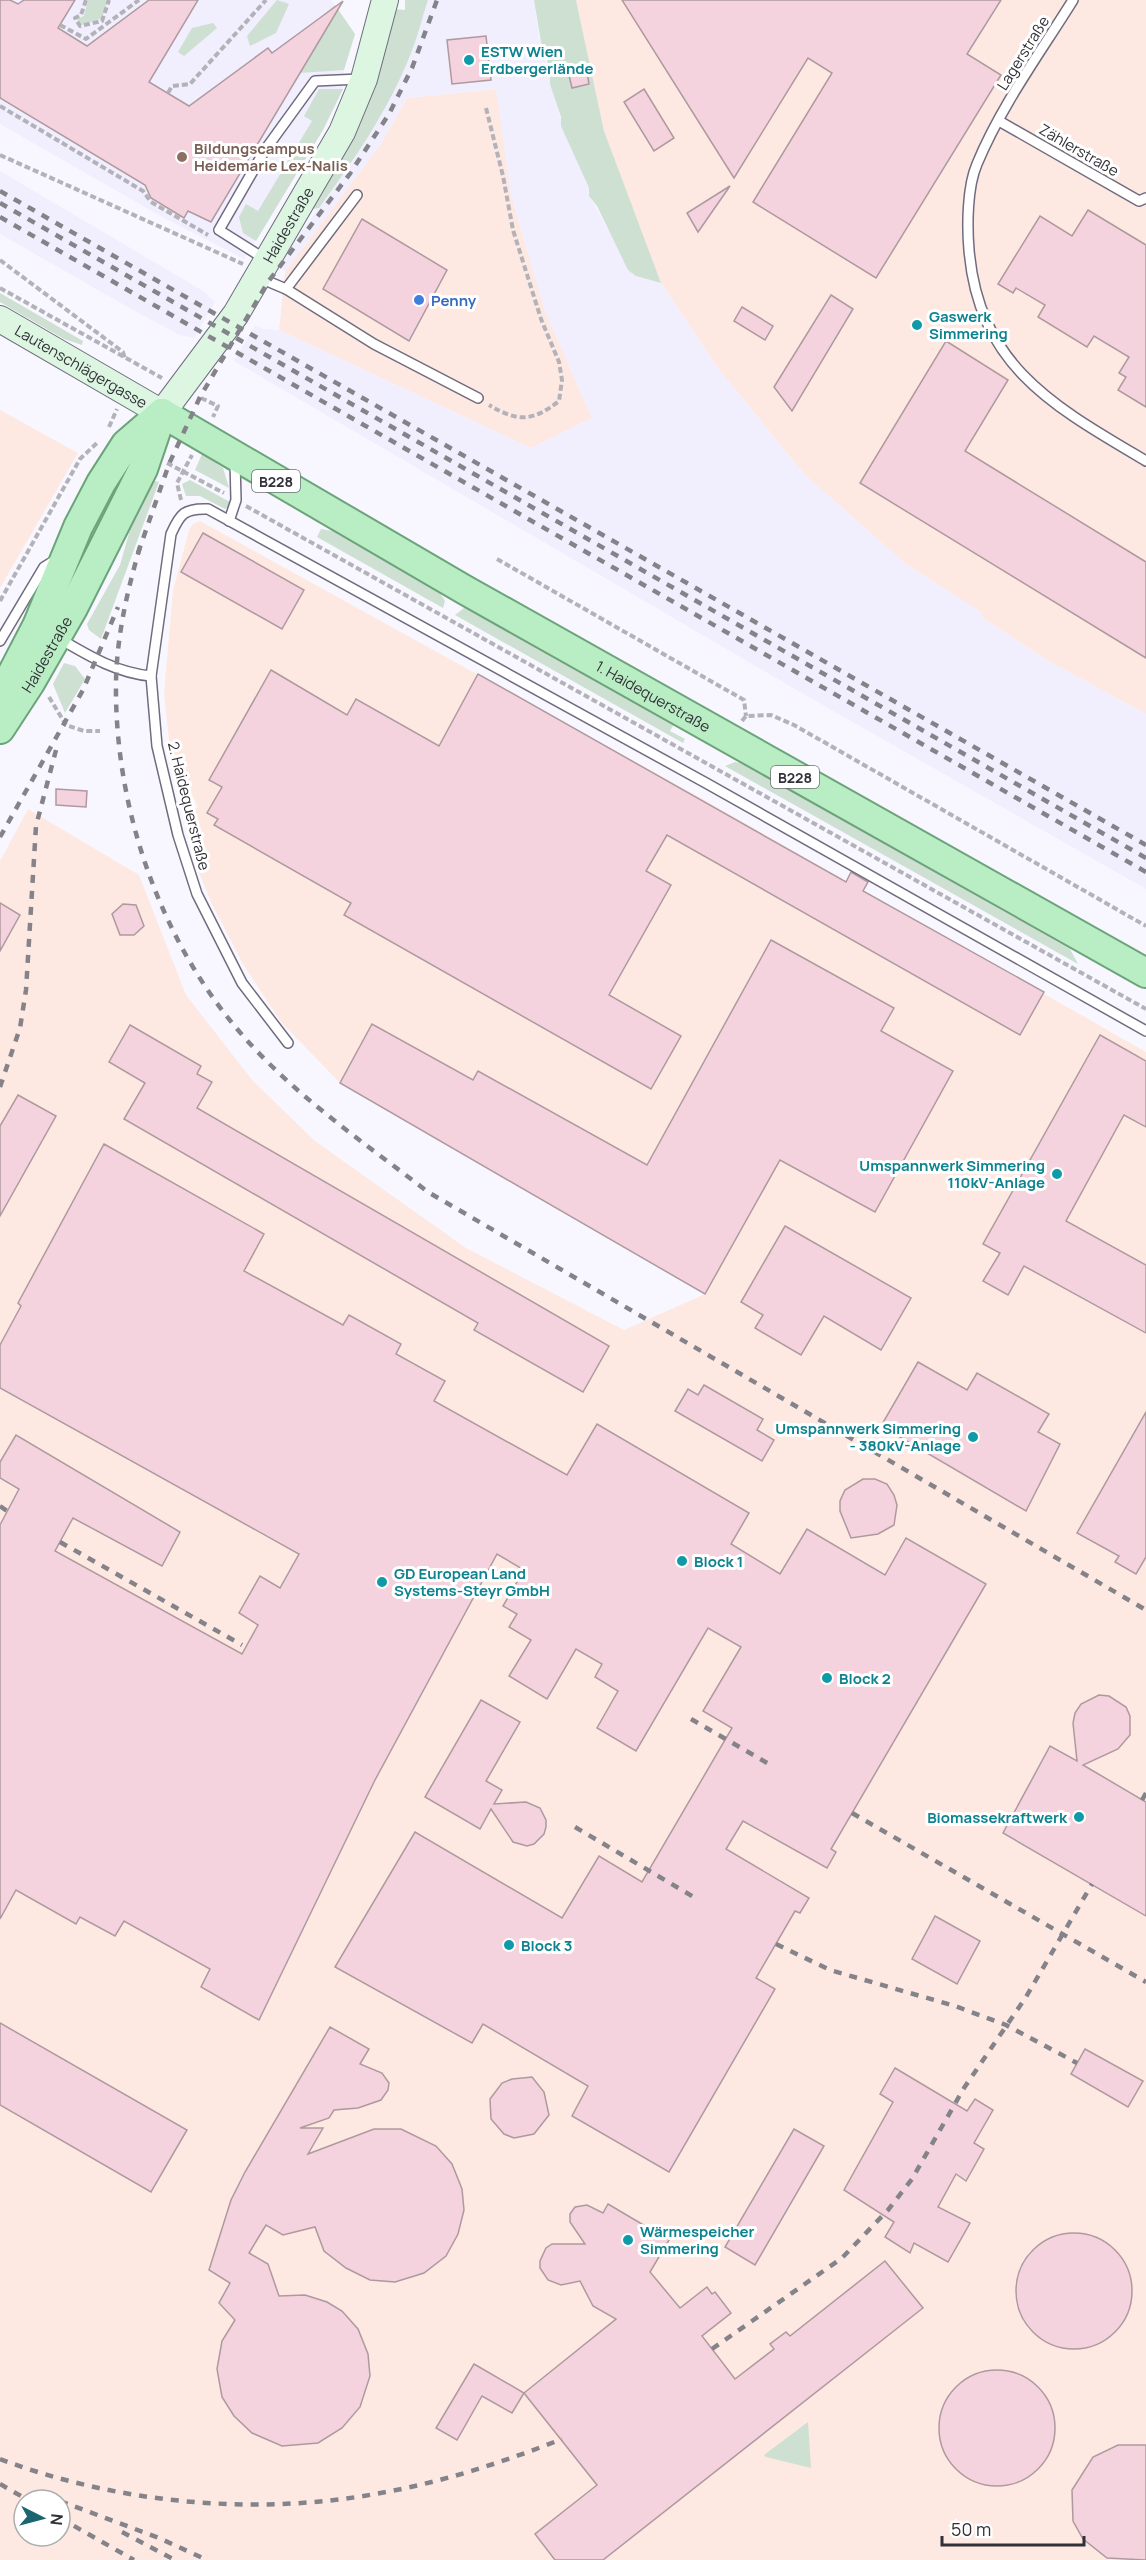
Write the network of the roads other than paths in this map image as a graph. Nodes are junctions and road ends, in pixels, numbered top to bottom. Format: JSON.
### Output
{"nodes":[{"id":1,"x":1073,"y":0,"type":"edge"},
{"id":2,"x":382,"y":6,"type":"edge"},
{"id":3,"x":364,"y":79,"type":"junction"},
{"id":4,"x":999,"y":121,"type":"junction"},
{"id":5,"x":357,"y":195,"type":"dead end"},
{"id":6,"x":1146,"y":198,"type":"edge"},
{"id":7,"x":256,"y":268,"type":"junction"},
{"id":8,"x":286,"y":289,"type":"junction"},
{"id":9,"x":0,"y":319,"type":"edge"},
{"id":10,"x":478,"y":398,"type":"road end"},
{"id":11,"x":162,"y":413,"type":"junction"},
{"id":12,"x":235,"y":458,"type":"junction"},
{"id":13,"x":1146,"y":461,"type":"edge"},
{"id":14,"x":229,"y":521,"type":"junction"},
{"id":15,"x":66,"y":552,"type":"junction"},
{"id":16,"x":47,"y":632,"type":"junction"},
{"id":17,"x":0,"y":641,"type":"edge"},
{"id":18,"x":151,"y":676,"type":"junction"},
{"id":19,"x":0,"y":697,"type":"edge"},
{"id":20,"x":0,"y":729,"type":"edge"},
{"id":21,"x":1146,"y":973,"type":"edge"},
{"id":22,"x":1146,"y":1031,"type":"edge"},
{"id":23,"x":288,"y":1043,"type":"dead end"}],
"edges":[{"from":1,"to":4,"type":"lane","name":"Lagerstraße"},
{"from":2,"to":3,"type":"street","name":"Haidestraße"},
{"from":3,"to":7,"type":"street","name":"Haidestraße"},
{"from":3,"to":7,"type":"lane"},
{"from":4,"to":6,"type":"lane","name":"Zählerstraße"},
{"from":4,"to":13,"type":"lane","name":"Lagerstraße"},
{"from":5,"to":8,"type":"lane"},
{"from":7,"to":8,"type":"lane"},
{"from":7,"to":11,"type":"street","name":"Haidestraße"},
{"from":8,"to":10,"type":"lane"},
{"from":9,"to":11,"type":"street","name":"Lautenschlägergasse"},
{"from":11,"to":12,"type":"main road","name":"1. Haidequerstraße","number":"B228"},
{"from":11,"to":15,"type":"main road","name":"Haidestraße"},
{"from":11,"to":16,"type":"main road","name":"Haidestraße"},
{"from":12,"to":14,"type":"lane"},
{"from":12,"to":21,"type":"main road","name":"1. Haidequerstraße","number":"B228"},
{"from":14,"to":18,"type":"lane","name":"2. Haidequerstraße"},
{"from":14,"to":22,"type":"lane"},
{"from":15,"to":16,"type":"main road","name":"Haidestraße"},
{"from":15,"to":17,"type":"lane"},
{"from":16,"to":18,"type":"lane"},
{"from":16,"to":19,"type":"main road","name":"Haidestraße"},
{"from":16,"to":20,"type":"main road","name":"Haidestraße"},
{"from":18,"to":23,"type":"lane","name":"2. Haidequerstraße"}]}
